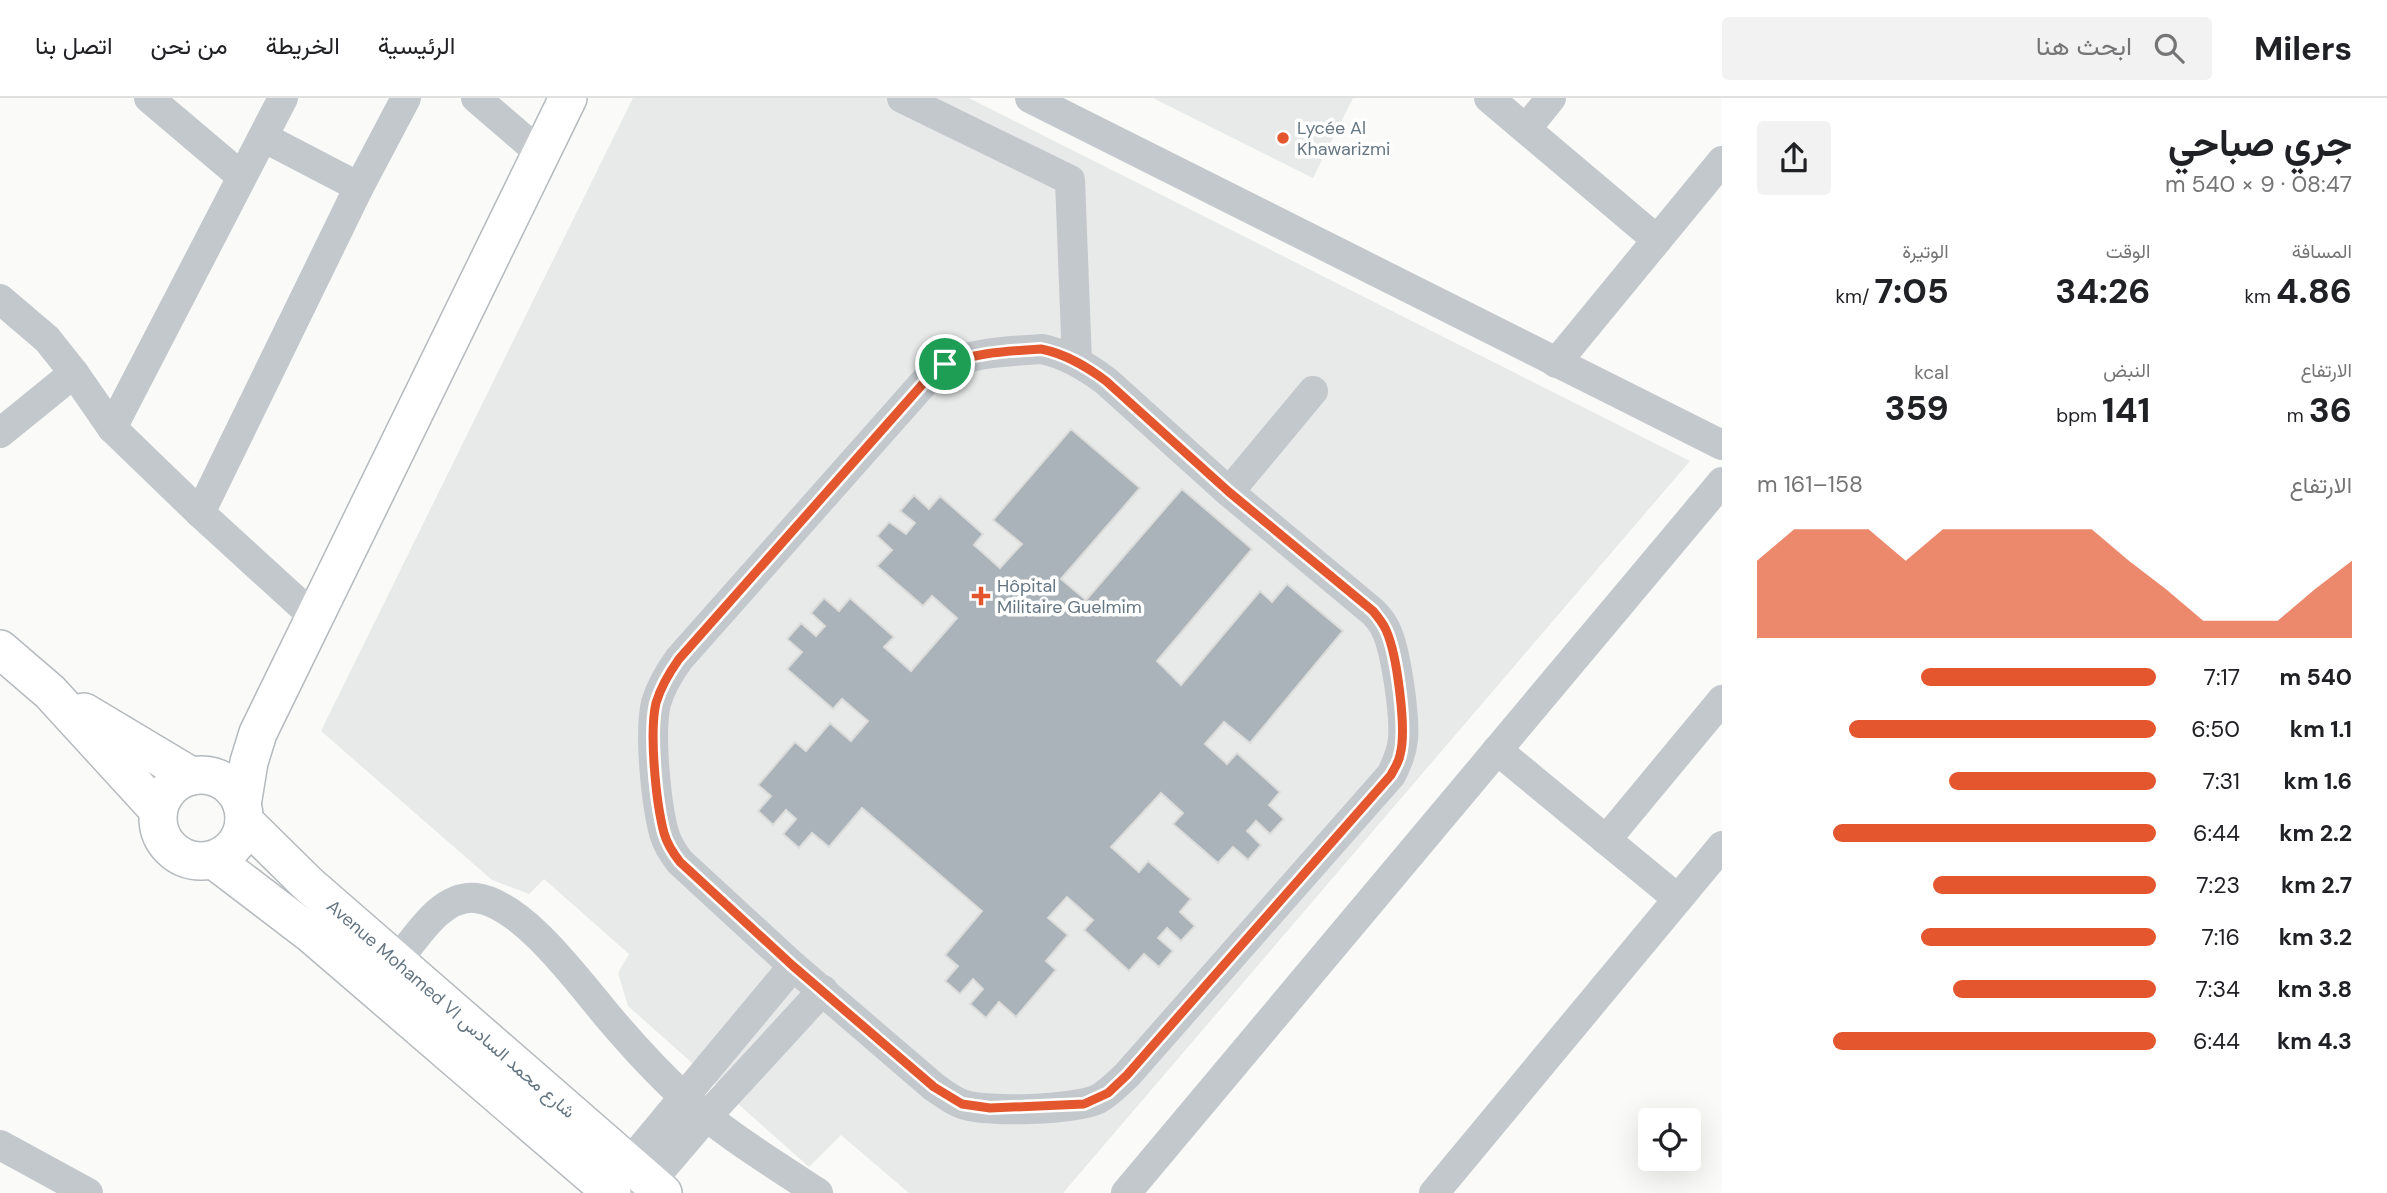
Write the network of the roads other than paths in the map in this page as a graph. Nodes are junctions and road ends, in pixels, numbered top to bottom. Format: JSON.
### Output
{"nodes":[{"id":1,"x":149,"y":98,"type":"edge"},
{"id":2,"x":283,"y":98,"type":"edge"},
{"id":3,"x":406,"y":98,"type":"edge"},
{"id":4,"x":476,"y":98,"type":"edge"},
{"id":5,"x":568,"y":98,"type":"edge"},
{"id":6,"x":902,"y":98,"type":"edge"},
{"id":7,"x":1030,"y":98,"type":"edge"},
{"id":8,"x":1489,"y":98,"type":"edge"},
{"id":9,"x":1550,"y":98,"type":"edge"},
{"id":10,"x":1525,"y":129,"type":"junction"},
{"id":11,"x":262,"y":137,"type":"junction"},
{"id":12,"x":541,"y":154,"type":"junction"},
{"id":13,"x":1722,"y":161,"type":"edge"},
{"id":14,"x":241,"y":176,"type":"junction"},
{"id":15,"x":359,"y":187,"type":"junction"},
{"id":16,"x":1657,"y":240,"type":"junction"},
{"id":17,"x":0,"y":299,"type":"edge"},
{"id":18,"x":1077,"y":362,"type":"junction"},
{"id":19,"x":1556,"y":363,"type":"junction"},
{"id":20,"x":74,"y":373,"type":"junction"},
{"id":21,"x":1314,"y":391,"type":"dead end"},
{"id":22,"x":112,"y":428,"type":"junction"},
{"id":23,"x":0,"y":433,"type":"edge"},
{"id":24,"x":1722,"y":445,"type":"edge"},
{"id":25,"x":1722,"y":482,"type":"edge"},
{"id":26,"x":1229,"y":492,"type":"junction"},
{"id":27,"x":200,"y":513,"type":"junction"},
{"id":28,"x":314,"y":617,"type":"junction"},
{"id":29,"x":2,"y":656,"type":"edge"},
{"id":30,"x":50,"y":692,"type":"junction"},
{"id":31,"x":1722,"y":700,"type":"edge"},
{"id":32,"x":258,"y":733,"type":"junction"},
{"id":33,"x":1497,"y":750,"type":"junction"},
{"id":34,"x":199,"y":776,"type":"junction"},
{"id":35,"x":158,"y":810,"type":"junction"},
{"id":36,"x":243,"y":813,"type":"junction"},
{"id":37,"x":1606,"y":840,"type":"junction"},
{"id":38,"x":1722,"y":846,"type":"edge"},
{"id":39,"x":214,"y":860,"type":"junction"},
{"id":40,"x":1678,"y":899,"type":"junction"},
{"id":41,"x":397,"y":961,"type":"junction"},
{"id":42,"x":793,"y":966,"type":"junction"},
{"id":43,"x":823,"y":990,"type":"junction"},
{"id":44,"x":683,"y":1096,"type":"junction"},
{"id":45,"x":707,"y":1116,"type":"junction"},
{"id":46,"x":0,"y":1145,"type":"edge"},
{"id":47,"x":634,"y":1186,"type":"edge"},
{"id":48,"x":88,"y":1193,"type":"edge"},
{"id":49,"x":818,"y":1193,"type":"edge"},
{"id":50,"x":1126,"y":1193,"type":"edge"},
{"id":51,"x":1434,"y":1193,"type":"edge"}],
"edges":[{"from":1,"to":14,"type":"street"},
{"from":2,"to":11,"type":"street"},
{"from":3,"to":15,"type":"street"},
{"from":4,"to":12,"type":"street"},
{"from":5,"to":12,"type":"main road"},
{"from":6,"to":18,"type":"street"},
{"from":7,"to":19,"type":"street"},
{"from":8,"to":10,"type":"street"},
{"from":9,"to":10,"type":"street"},
{"from":10,"to":16,"type":"street"},
{"from":11,"to":14,"type":"street"},
{"from":11,"to":15,"type":"street"},
{"from":12,"to":28,"type":"main road"},
{"from":13,"to":16,"type":"street"},
{"from":14,"to":22,"type":"street"},
{"from":15,"to":27,"type":"street"},
{"from":16,"to":19,"type":"street"},
{"from":17,"to":20,"type":"street"},
{"from":18,"to":26,"type":"street"},
{"from":18,"to":42,"type":"street"},
{"from":19,"to":24,"type":"street"},
{"from":20,"to":22,"type":"street"},
{"from":20,"to":23,"type":"street"},
{"from":21,"to":26,"type":"street"},
{"from":22,"to":27,"type":"street"},
{"from":25,"to":33,"type":"street"},
{"from":26,"to":43,"type":"street"},
{"from":27,"to":28,"type":"street"},
{"from":28,"to":32,"type":"main road"},
{"from":29,"to":30,"type":"main road","name":"Avenue Mohamed VI شارع محمد السادس"},
{"from":30,"to":34,"type":"main road","name":"Avenue Mohamed VI شارع محمد السادس"},
{"from":30,"to":35,"type":"main road","name":"Avenue Mohamed VI شارع محمد السادس"},
{"from":31,"to":37,"type":"street"},
{"from":32,"to":34,"type":"main road"},
{"from":32,"to":36,"type":"main road"},
{"from":33,"to":37,"type":"street"},
{"from":33,"to":50,"type":"street"},
{"from":34,"to":35,"type":"main road"},
{"from":34,"to":36,"type":"main road","name":"Avenue Mohamed VI شارع محمد السادس"},
{"from":35,"to":39,"type":"main road","name":"Avenue Mohamed VI شارع محمد السادس"},
{"from":36,"to":39,"type":"main road"},
{"from":36,"to":41,"type":"main road","name":"Avenue Mohamed VI شارع محمد السادس"},
{"from":37,"to":40,"type":"street"},
{"from":38,"to":40,"type":"street"},
{"from":39,"to":47,"type":"main road","name":"Avenue Mohamed VI شارع محمد السادس"},
{"from":40,"to":51,"type":"street"},
{"from":41,"to":44,"type":"street"},
{"from":41,"to":47,"type":"main road","name":"Avenue Mohamed VI شارع محمد السادس"},
{"from":42,"to":43,"type":"street"},
{"from":42,"to":44,"type":"street"},
{"from":43,"to":45,"type":"street"},
{"from":44,"to":45,"type":"street"},
{"from":44,"to":47,"type":"street"},
{"from":45,"to":47,"type":"street"},
{"from":45,"to":49,"type":"street"},
{"from":46,"to":48,"type":"street"}]}
